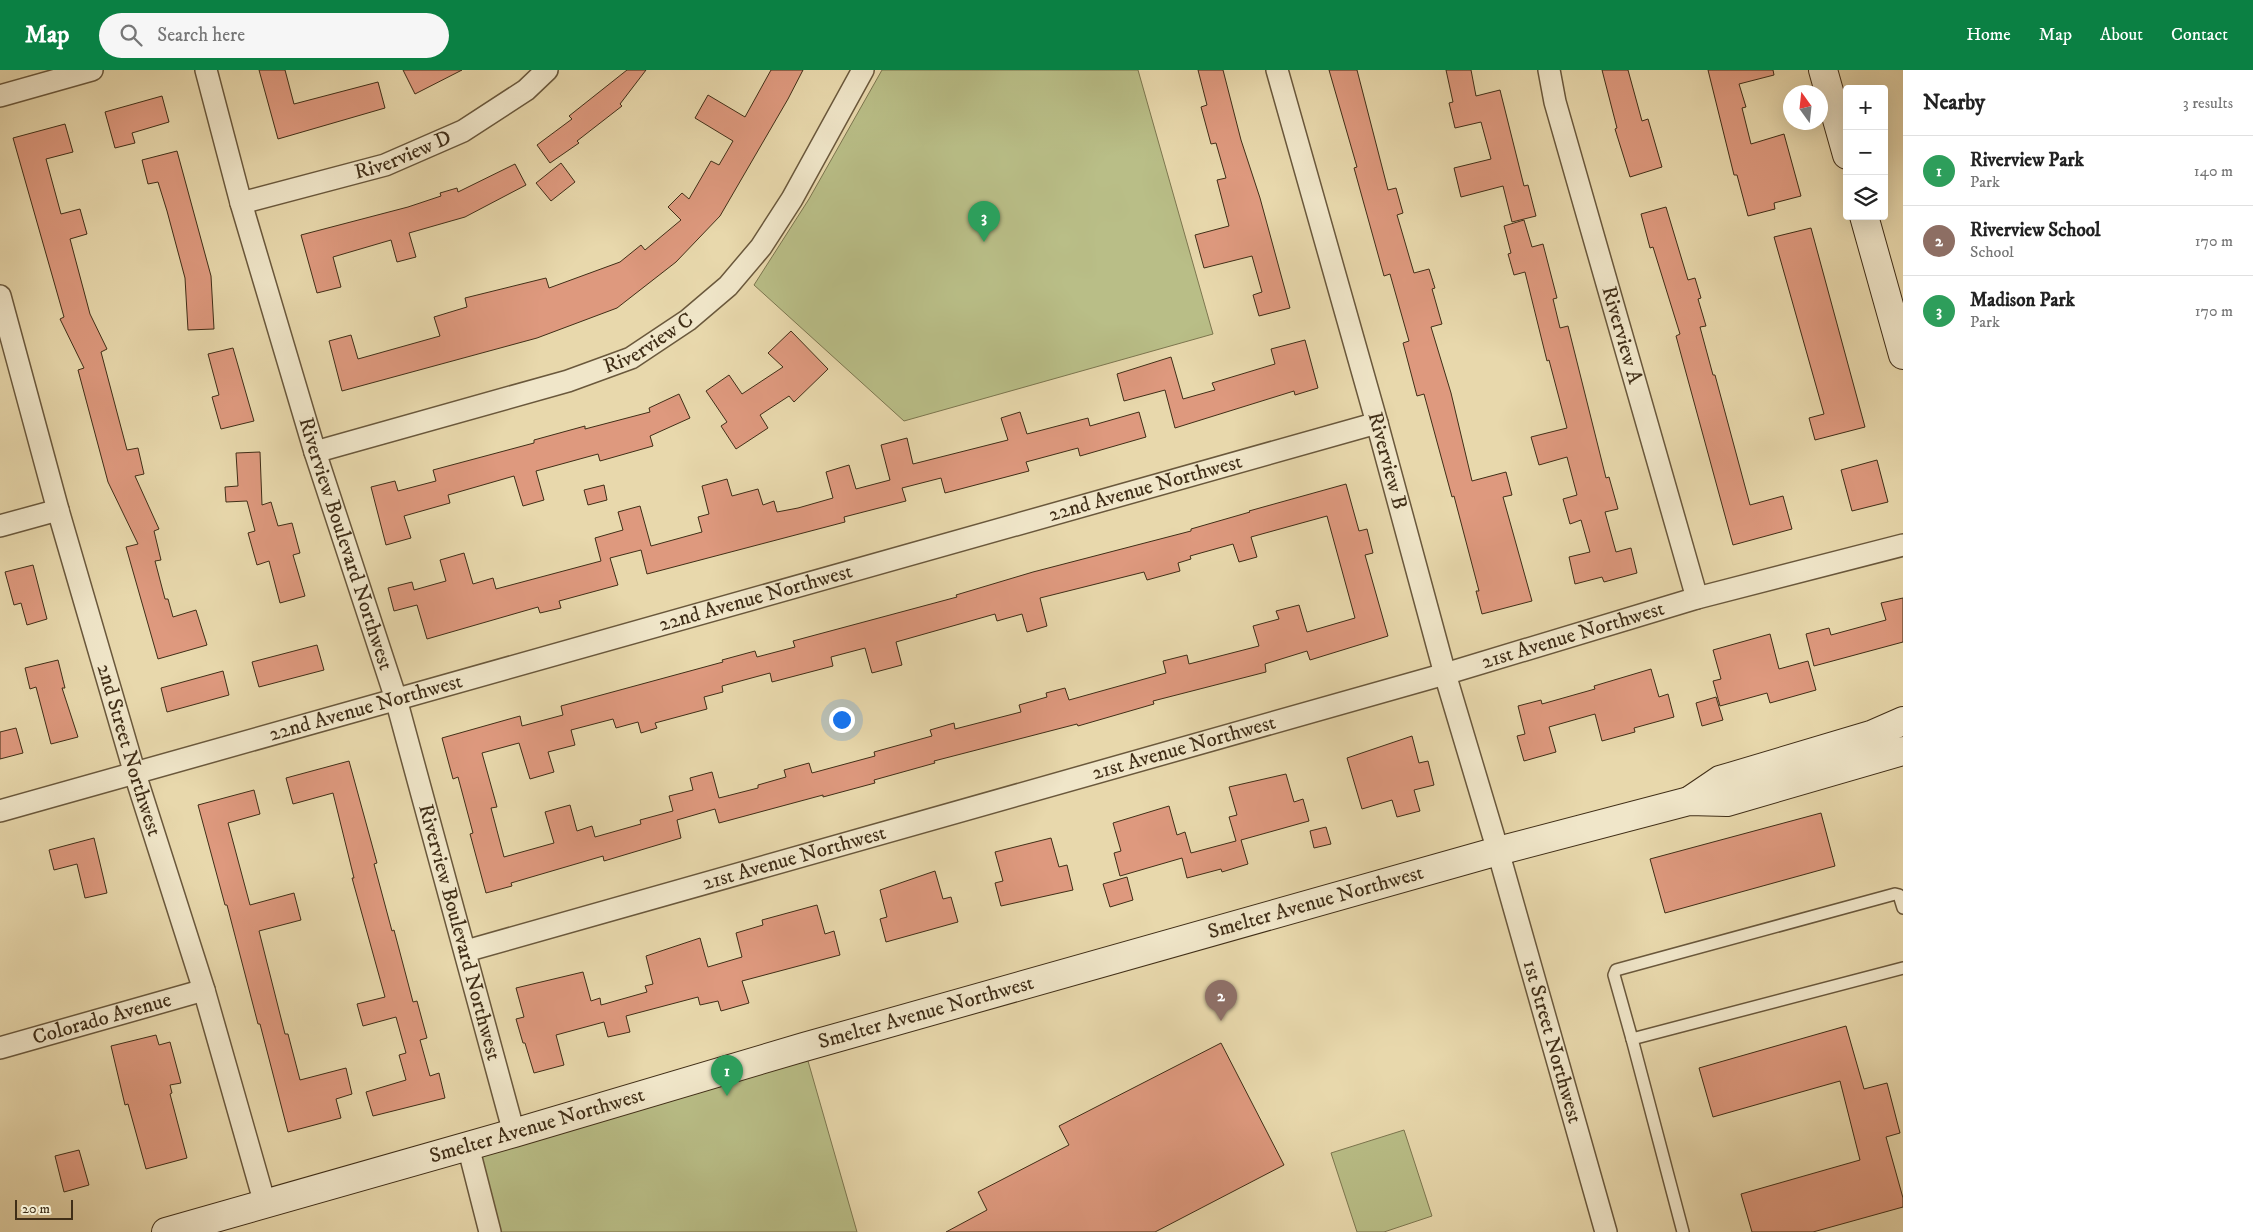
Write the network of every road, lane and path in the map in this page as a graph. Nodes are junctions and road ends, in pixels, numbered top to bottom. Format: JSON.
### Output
{"nodes":[{"id":1,"x":92,"y":70,"type":"edge"},
{"id":2,"x":206,"y":70,"type":"edge"},
{"id":3,"x":547,"y":70,"type":"edge"},
{"id":4,"x":863,"y":70,"type":"edge"},
{"id":5,"x":1276,"y":70,"type":"edge"},
{"id":6,"x":1549,"y":70,"type":"edge"},
{"id":7,"x":1823,"y":70,"type":"edge"},
{"id":8,"x":0,"y":96,"type":"edge"},
{"id":9,"x":1843,"y":141,"type":"edge"},
{"id":10,"x":241,"y":203,"type":"junction"},
{"id":11,"x":1865,"y":220,"type":"edge"},
{"id":12,"x":0,"y":296,"type":"edge"},
{"id":13,"x":1899,"y":324,"type":"edge"},
{"id":14,"x":1903,"y":355,"type":"edge"},
{"id":15,"x":1377,"y":423,"type":"junction"},
{"id":16,"x":314,"y":452,"type":"junction"},
{"id":17,"x":58,"y":510,"type":"junction"},
{"id":18,"x":0,"y":526,"type":"edge"},
{"id":19,"x":1903,"y":545,"type":"edge"},
{"id":20,"x":1697,"y":598,"type":"junction"},
{"id":21,"x":1445,"y":674,"type":"junction"},
{"id":22,"x":396,"y":699,"type":"junction"},
{"id":23,"x":1903,"y":721,"type":"edge"},
{"id":24,"x":1903,"y":751,"type":"edge"},
{"id":25,"x":135,"y":774,"type":"junction"},
{"id":26,"x":1689,"y":801,"type":"junction"},
{"id":27,"x":0,"y":811,"type":"edge"},
{"id":28,"x":1498,"y":851,"type":"junction"},
{"id":29,"x":1903,"y":908,"type":"edge"},
{"id":30,"x":466,"y":951,"type":"junction"},
{"id":31,"x":1903,"y":968,"type":"edge"},
{"id":32,"x":204,"y":990,"type":"junction"},
{"id":33,"x":1632,"y":1039,"type":"junction"},
{"id":34,"x":0,"y":1048,"type":"edge"},
{"id":35,"x":514,"y":1133,"type":"junction"},
{"id":36,"x":468,"y":1146,"type":"junction"},
{"id":37,"x":265,"y":1204,"type":"junction"},
{"id":38,"x":166,"y":1232,"type":"edge"},
{"id":39,"x":490,"y":1232,"type":"edge"},
{"id":40,"x":1606,"y":1232,"type":"edge"},
{"id":41,"x":1683,"y":1232,"type":"edge"}],
"edges":[{"from":1,"to":8,"type":"street"},
{"from":2,"to":10,"type":"street","name":"Riverview Boulevard Northwest"},
{"from":3,"to":10,"type":"street","name":"Riverview D"},
{"from":4,"to":16,"type":"street","name":"Riverview C"},
{"from":5,"to":15,"type":"street","name":"Riverview B"},
{"from":6,"to":20,"type":"street","name":"Riverview A"},
{"from":7,"to":9,"type":"street"},
{"from":10,"to":16,"type":"street","name":"Riverview Boulevard Northwest"},
{"from":11,"to":13,"type":"street"},
{"from":12,"to":17,"type":"street","name":"2nd Street Northwest"},
{"from":13,"to":14,"type":"street"},
{"from":15,"to":21,"type":"street","name":"Riverview B"},
{"from":15,"to":22,"type":"street","name":"22nd Avenue Northwest"},
{"from":16,"to":22,"type":"street","name":"Riverview Boulevard Northwest"},
{"from":17,"to":18,"type":"street"},
{"from":17,"to":25,"type":"street","name":"2nd Street Northwest"},
{"from":19,"to":20,"type":"street","name":"21st Avenue Northwest"},
{"from":20,"to":21,"type":"street","name":"21st Avenue Northwest"},
{"from":21,"to":28,"type":"street","name":"Riverview B"},
{"from":21,"to":30,"type":"street","name":"21st Avenue Northwest"},
{"from":22,"to":25,"type":"street","name":"22nd Avenue Northwest"},
{"from":22,"to":30,"type":"street","name":"Riverview Boulevard Northwest"},
{"from":23,"to":26,"type":"street","name":"Smelter Avenue Northwest"},
{"from":24,"to":26,"type":"street","name":"Smelter Avenue Northwest"},
{"from":25,"to":27,"type":"street","name":"22nd Avenue Northwest"},
{"from":25,"to":32,"type":"street","name":"2nd Street Northwest"},
{"from":26,"to":28,"type":"street","name":"Smelter Avenue Northwest"},
{"from":28,"to":35,"type":"street","name":"Smelter Avenue Northwest"},
{"from":28,"to":40,"type":"street","name":"1st Street Northwest"},
{"from":29,"to":33,"type":"lane"},
{"from":30,"to":35,"type":"street","name":"Riverview Boulevard Northwest"},
{"from":31,"to":33,"type":"lane"},
{"from":32,"to":34,"type":"street","name":"Colorado Avenue"},
{"from":32,"to":37,"type":"street","name":"2nd Street Northwest"},
{"from":33,"to":41,"type":"lane"},
{"from":35,"to":36,"type":"street","name":"Smelter Avenue Northwest"},
{"from":36,"to":37,"type":"street","name":"Smelter Avenue Northwest"},
{"from":36,"to":39,"type":"street"},
{"from":37,"to":38,"type":"street","name":"Smelter Avenue Northwest"}]}
